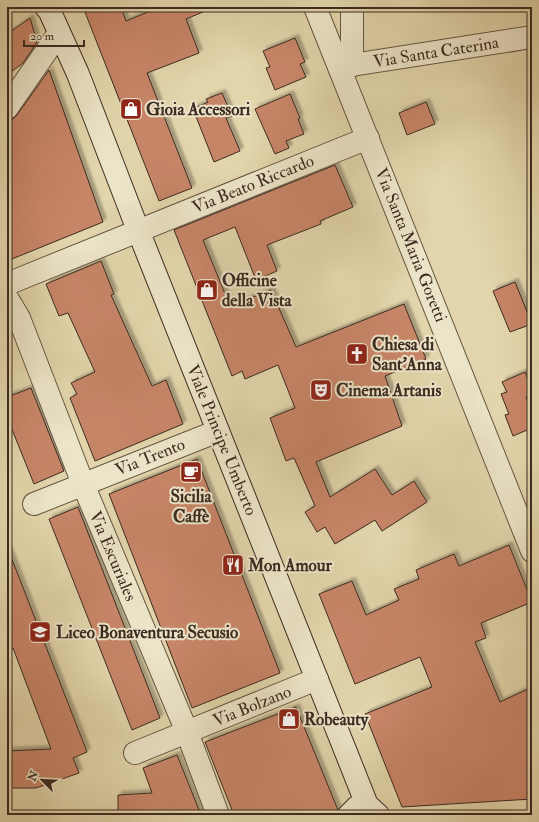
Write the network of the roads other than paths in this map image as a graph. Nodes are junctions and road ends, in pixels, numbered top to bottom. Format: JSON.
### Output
{"nodes":[{"id":1,"x":46,"y":7,"type":"edge"},
{"id":2,"x":64,"y":7,"type":"edge"},
{"id":3,"x":315,"y":7,"type":"edge"},
{"id":4,"x":352,"y":7,"type":"edge"},
{"id":5,"x":59,"y":33,"type":"junction"},
{"id":6,"x":532,"y":37,"type":"edge"},
{"id":7,"x":346,"y":68,"type":"junction"},
{"id":8,"x":78,"y":74,"type":"junction"},
{"id":9,"x":7,"y":108,"type":"edge"},
{"id":10,"x":368,"y":138,"type":"junction"},
{"id":11,"x":138,"y":230,"type":"junction"},
{"id":12,"x":7,"y":284,"type":"edge"},
{"id":13,"x":7,"y":298,"type":"edge"},
{"id":14,"x":218,"y":430,"type":"junction"},
{"id":15,"x":83,"y":484,"type":"junction"},
{"id":16,"x":34,"y":504,"type":"dead end"},
{"id":17,"x":532,"y":551,"type":"edge"},
{"id":18,"x":317,"y":679,"type":"junction"},
{"id":19,"x":187,"y":732,"type":"junction"},
{"id":20,"x":135,"y":753,"type":"dead end"},
{"id":21,"x":365,"y":812,"type":"edge"},
{"id":22,"x":218,"y":815,"type":"edge"}],
"edges":[{"from":1,"to":5,"type":"street"},
{"from":2,"to":8,"type":"street"},
{"from":3,"to":7,"type":"street","name":"Via Santa Maria Goretti"},
{"from":4,"to":7,"type":"street"},
{"from":5,"to":8,"type":"street"},
{"from":5,"to":9,"type":"street"},
{"from":6,"to":7,"type":"street","name":"Via Santa Caterina"},
{"from":7,"to":10,"type":"street","name":"Via Santa Maria Goretti"},
{"from":8,"to":11,"type":"street","name":"Viale Principe Umberto"},
{"from":10,"to":11,"type":"street","name":"Via Beato Riccardo"},
{"from":10,"to":17,"type":"street","name":"Via Santa Maria Goretti"},
{"from":11,"to":12,"type":"street","name":"Via Beato Riccardo"},
{"from":11,"to":14,"type":"street","name":"Viale Principe Umberto"},
{"from":13,"to":15,"type":"street","name":"Via Escuriales"},
{"from":14,"to":15,"type":"street","name":"Via Trento"},
{"from":14,"to":18,"type":"street","name":"Viale Principe Umberto"},
{"from":15,"to":16,"type":"street","name":"Via Trento"},
{"from":15,"to":19,"type":"street","name":"Via Escuriales"},
{"from":18,"to":19,"type":"street","name":"Via Bolzano"},
{"from":18,"to":21,"type":"street","name":"Viale Principe Umberto"},
{"from":19,"to":20,"type":"street","name":"Via Bolzano"},
{"from":19,"to":22,"type":"street","name":"Via Escuriales"}]}
